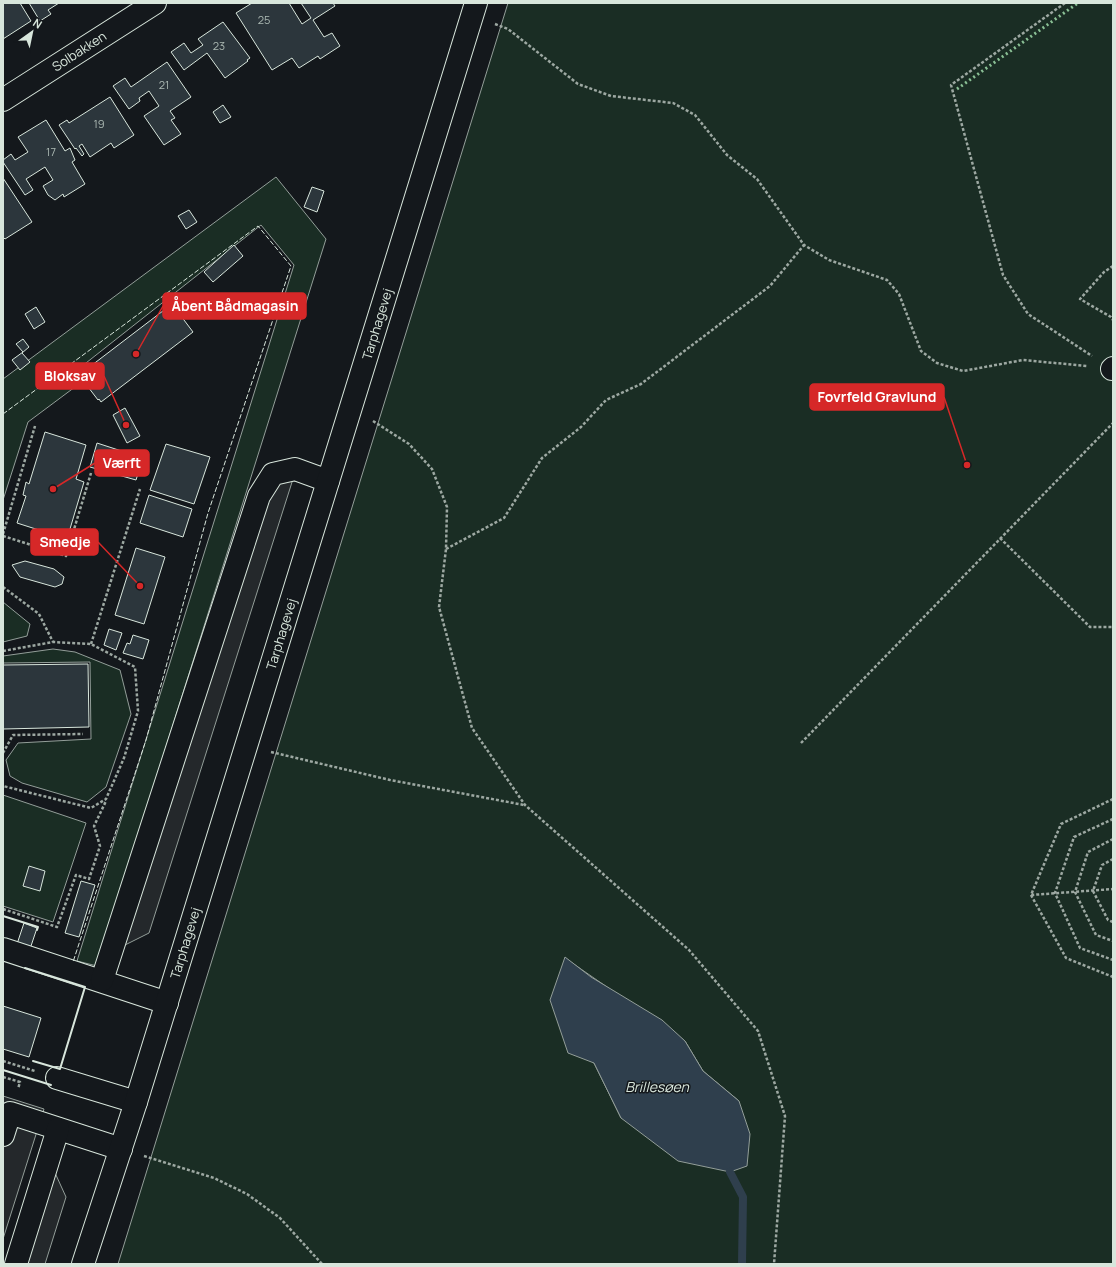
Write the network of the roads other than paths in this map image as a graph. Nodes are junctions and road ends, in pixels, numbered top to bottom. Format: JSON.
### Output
{"nodes":[{"id":1,"x":154,"y":3,"type":"edge"},
{"id":2,"x":475,"y":8,"type":"edge"},
{"id":3,"x":3,"y":100,"type":"edge"},
{"id":4,"x":328,"y":482,"type":"junction"},
{"id":5,"x":3,"y":949,"type":"edge"},
{"id":6,"x":102,"y":980,"type":"junction"},
{"id":7,"x":167,"y":1003,"type":"junction"},
{"id":8,"x":57,"y":1078,"type":"road end"},
{"id":9,"x":136,"y":1102,"type":"junction"},
{"id":10,"x":6,"y":1112,"type":"edge"},
{"id":11,"x":58,"y":1129,"type":"junction"},
{"id":12,"x":3,"y":1135,"type":"edge"},
{"id":13,"x":121,"y":1149,"type":"junction"},
{"id":14,"x":16,"y":1264,"type":"edge"},
{"id":15,"x":83,"y":1264,"type":"edge"}],
"edges":[{"from":1,"to":3,"type":"main road","name":"Solbakken"},
{"from":2,"to":4,"type":"main road","name":"Tarphagevej"},
{"from":4,"to":6,"type":"main road"},
{"from":4,"to":7,"type":"main road","name":"Tarphagevej"},
{"from":5,"to":6,"type":"main road"},
{"from":6,"to":7,"type":"main road"},
{"from":7,"to":9,"type":"main road","name":"Tarphagevej"},
{"from":8,"to":9,"type":"main road"},
{"from":9,"to":13,"type":"main road","name":"Tarphagevej"},
{"from":10,"to":11,"type":"main road"},
{"from":10,"to":12,"type":"main road"},
{"from":11,"to":13,"type":"main road"},
{"from":11,"to":14,"type":"main road"},
{"from":13,"to":15,"type":"main road","name":"Tarphagevej"}]}
